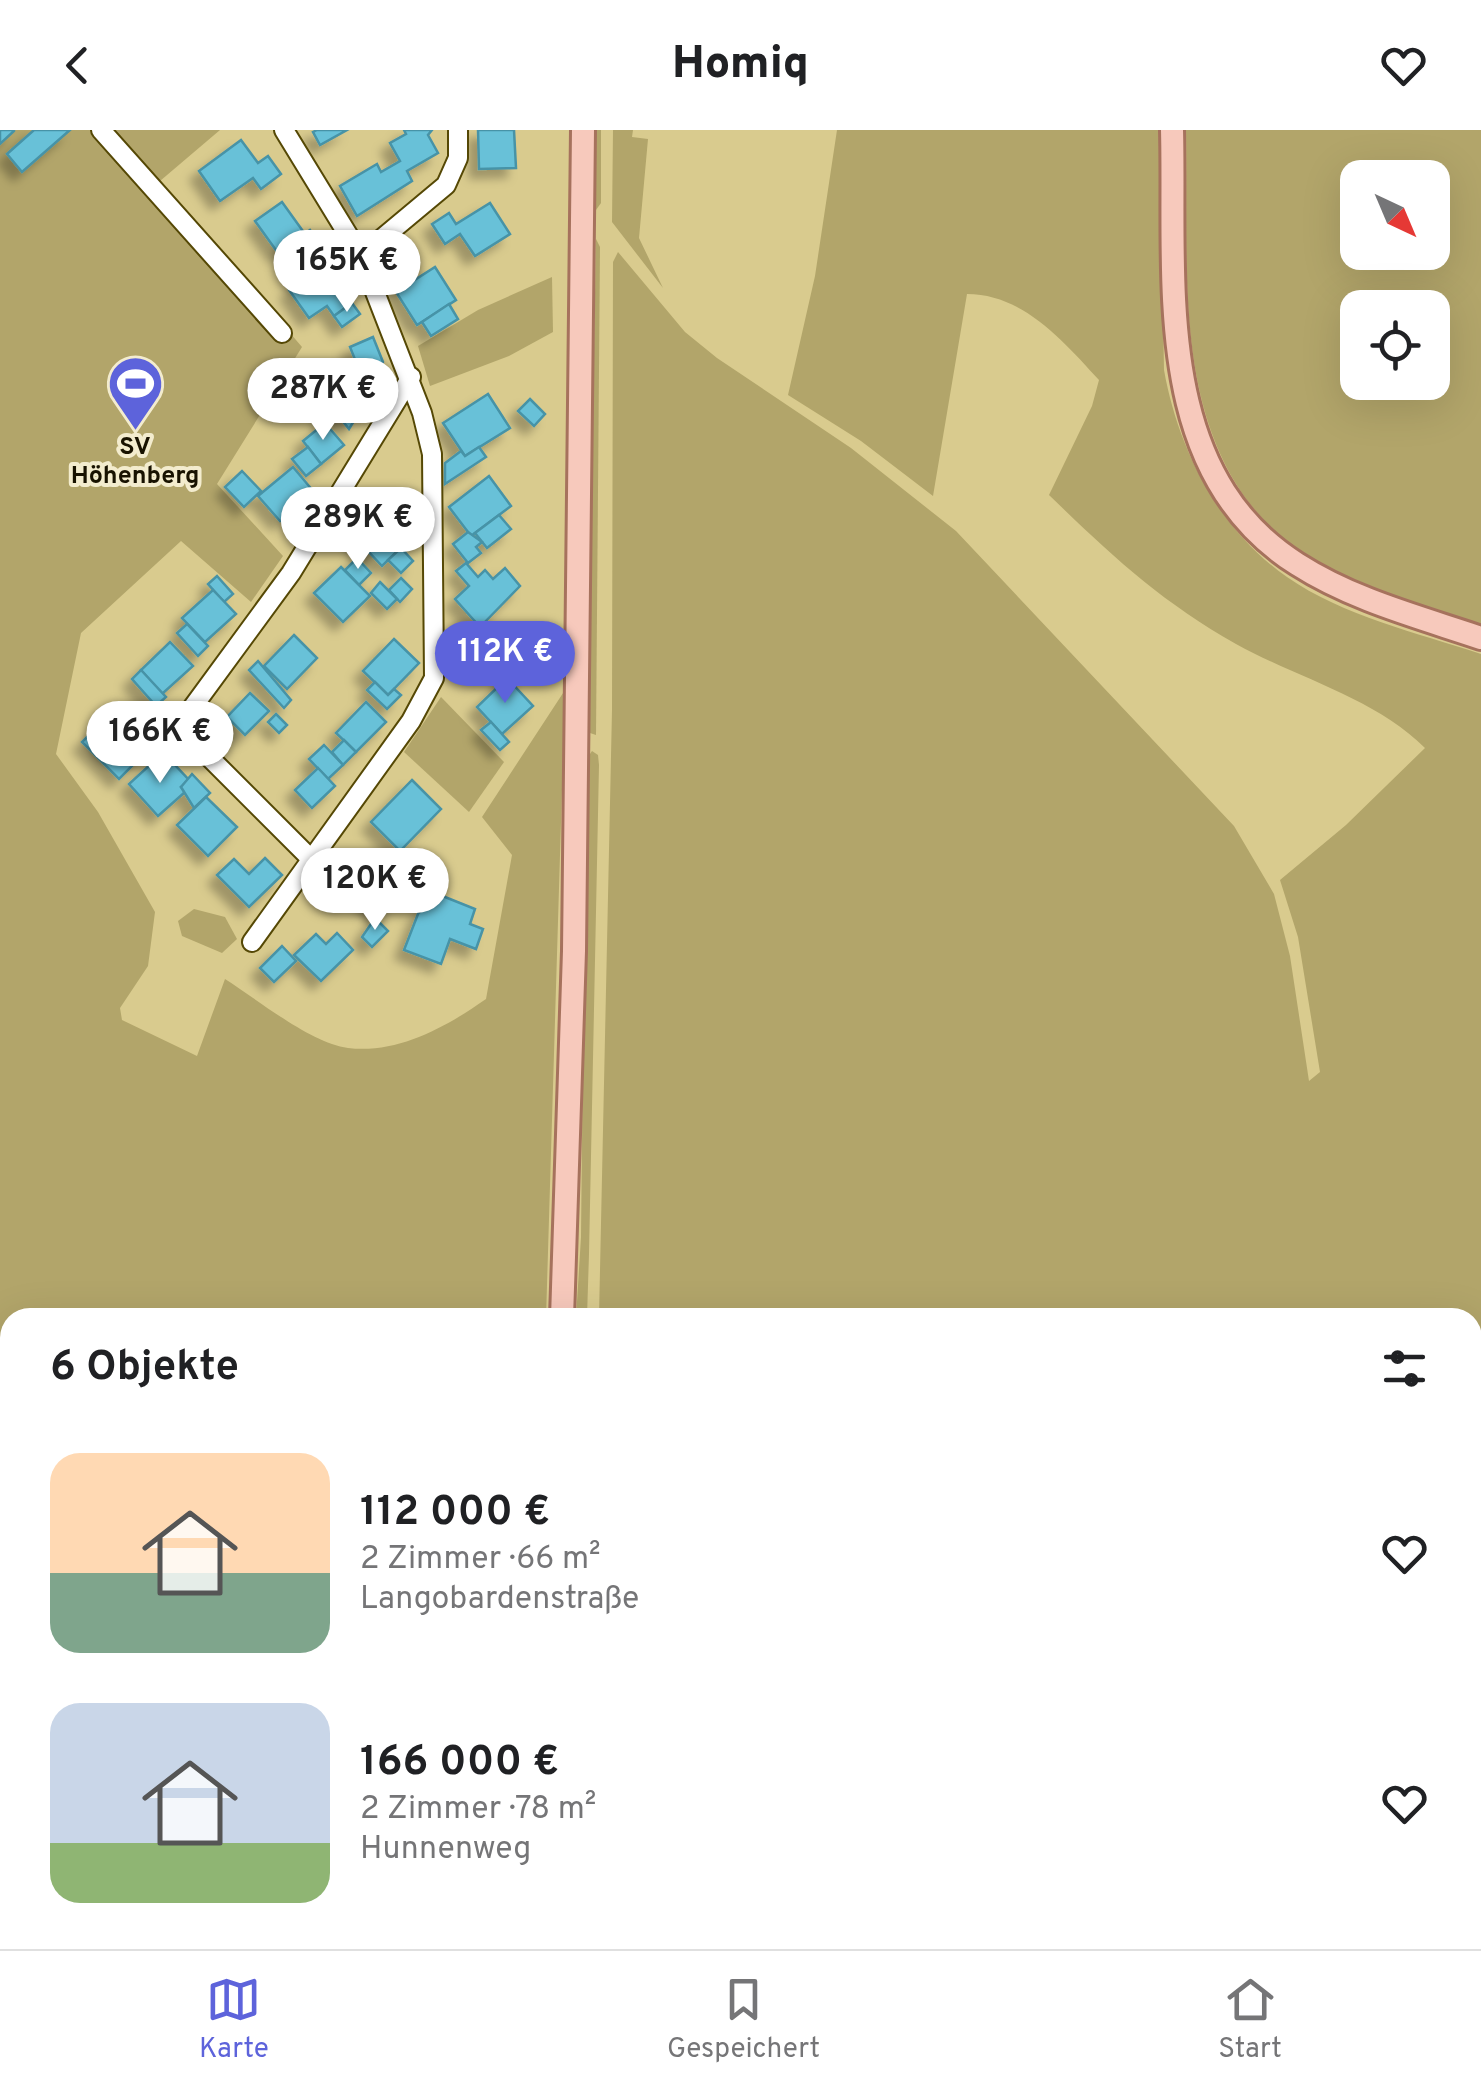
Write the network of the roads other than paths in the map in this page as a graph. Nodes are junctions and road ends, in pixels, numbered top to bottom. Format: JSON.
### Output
{"nodes":[{"id":1,"x":101,"y":130,"type":"edge"},
{"id":2,"x":284,"y":130,"type":"edge"},
{"id":3,"x":458,"y":130,"type":"edge"},
{"id":4,"x":584,"y":130,"type":"edge"},
{"id":5,"x":1172,"y":130,"type":"edge"},
{"id":6,"x":361,"y":256,"type":"junction"},
{"id":7,"x":282,"y":333,"type":"dead end"},
{"id":8,"x":411,"y":377,"type":"junction"},
{"id":9,"x":1481,"y":638,"type":"edge"},
{"id":10,"x":310,"y":858,"type":"junction"},
{"id":11,"x":252,"y":942,"type":"dead end"},
{"id":12,"x":562,"y":1308,"type":"edge"}],
"edges":[{"from":1,"to":7,"type":"street"},
{"from":2,"to":6,"type":"street"},
{"from":3,"to":6,"type":"street"},
{"from":4,"to":12,"type":"main road"},
{"from":5,"to":9,"type":"main road"},
{"from":6,"to":8,"type":"street"},
{"from":8,"to":10,"type":"street"},
{"from":8,"to":10,"type":"street"},
{"from":10,"to":11,"type":"street"}]}
